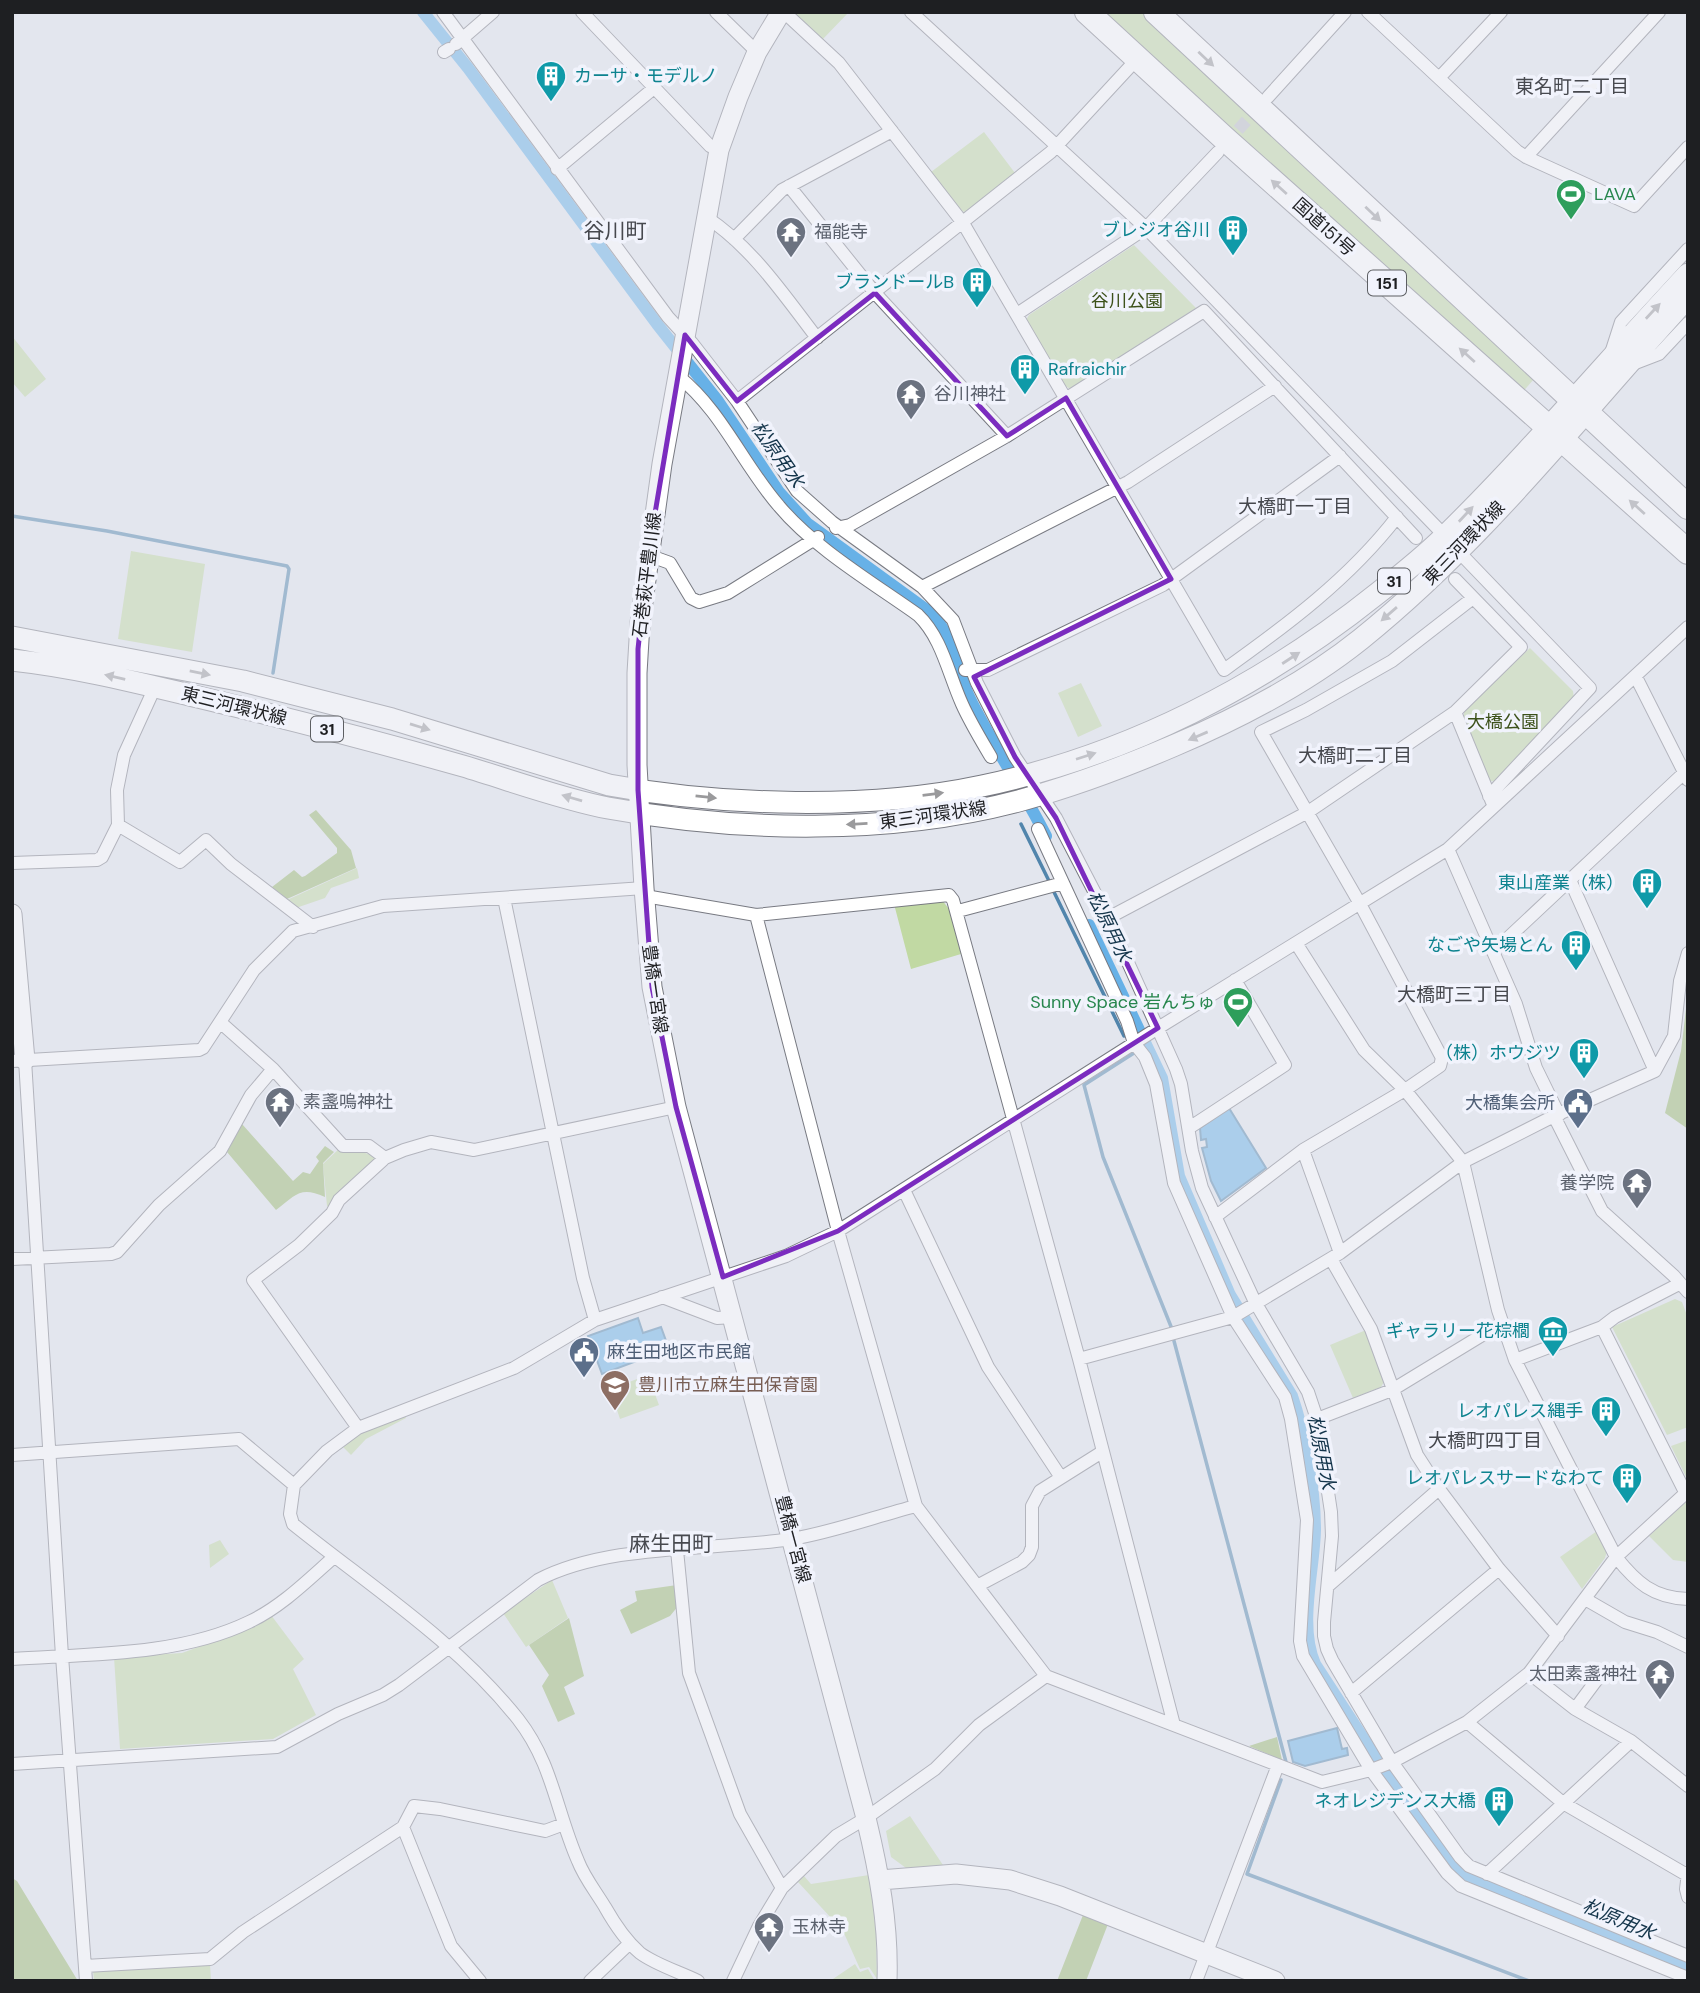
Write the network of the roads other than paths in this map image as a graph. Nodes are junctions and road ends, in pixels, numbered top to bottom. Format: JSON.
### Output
{"nodes":[{"id":1,"x":443,"y":12,"type":"edge"},
{"id":2,"x":493,"y":12,"type":"edge"},
{"id":3,"x":582,"y":12,"type":"edge"},
{"id":4,"x":716,"y":12,"type":"edge"},
{"id":5,"x":783,"y":12,"type":"edge"},
{"id":6,"x":911,"y":12,"type":"edge"},
{"id":7,"x":1087,"y":12,"type":"edge"},
{"id":8,"x":1093,"y":12,"type":"edge"},
{"id":9,"x":1345,"y":12,"type":"edge"},
{"id":10,"x":1368,"y":12,"type":"edge"},
{"id":11,"x":1501,"y":12,"type":"edge"},
{"id":12,"x":1660,"y":12,"type":"edge"},
{"id":13,"x":1167,"y":16,"type":"edge"},
{"id":14,"x":1113,"y":37,"type":"junction"},
{"id":15,"x":453,"y":46,"type":"junction"},
{"id":16,"x":757,"y":52,"type":"junction"},
{"id":17,"x":1137,"y":59,"type":"junction"},
{"id":18,"x":1439,"y":79,"type":"junction"},
{"id":19,"x":654,"y":88,"type":"junction"},
{"id":20,"x":1268,"y":97,"type":"tunnel mouth"},
{"id":21,"x":892,"y":131,"type":"junction"},
{"id":22,"x":1057,"y":146,"type":"junction"},
{"id":23,"x":1688,"y":147,"type":"edge"},
{"id":24,"x":719,"y":150,"type":"junction"},
{"id":25,"x":1218,"y":152,"type":"tunnel mouth"},
{"id":26,"x":1525,"y":158,"type":"junction"},
{"id":27,"x":557,"y":169,"type":"junction"},
{"id":28,"x":789,"y":186,"type":"junction"},
{"id":29,"x":706,"y":217,"type":"junction"},
{"id":30,"x":963,"y":223,"type":"junction"},
{"id":31,"x":1146,"y":228,"type":"junction"},
{"id":32,"x":734,"y":239,"type":"junction"},
{"id":33,"x":1688,"y":249,"type":"edge"},
{"id":34,"x":1688,"y":274,"type":"edge"},
{"id":35,"x":875,"y":293,"type":"junction"},
{"id":36,"x":1688,"y":297,"type":"edge"},
{"id":37,"x":1017,"y":314,"type":"junction"},
{"id":38,"x":1688,"y":323,"type":"edge"},
{"id":39,"x":817,"y":338,"type":"junction"},
{"id":40,"x":682,"y":355,"type":"junction"},
{"id":41,"x":1617,"y":363,"type":"junction"},
{"id":42,"x":1275,"y":386,"type":"junction"},
{"id":43,"x":1066,"y":398,"type":"junction"},
{"id":44,"x":737,"y":401,"type":"junction"},
{"id":45,"x":1579,"y":406,"type":"junction"},
{"id":46,"x":1555,"y":433,"type":"junction"},
{"id":47,"x":1007,"y":436,"type":"junction"},
{"id":48,"x":1340,"y":456,"type":"junction"},
{"id":49,"x":1117,"y":487,"type":"junction"},
{"id":50,"x":1688,"y":507,"type":"edge"},
{"id":51,"x":1397,"y":517,"type":"junction"},
{"id":52,"x":825,"y":533,"type":"junction"},
{"id":53,"x":1416,"y":538,"type":"dead end"},
{"id":54,"x":1451,"y":544,"type":"junction"},
{"id":55,"x":1688,"y":552,"type":"edge"},
{"id":56,"x":648,"y":555,"type":"junction"},
{"id":57,"x":1171,"y":579,"type":"junction"},
{"id":58,"x":1455,"y":579,"type":"dead end"},
{"id":59,"x":922,"y":587,"type":"junction"},
{"id":60,"x":1473,"y":598,"type":"junction"},
{"id":61,"x":1688,"y":627,"type":"edge"},
{"id":62,"x":12,"y":637,"type":"edge"},
{"id":63,"x":12,"y":660,"type":"edge"},
{"id":64,"x":969,"y":670,"type":"junction"},
{"id":65,"x":1636,"y":677,"type":"junction"},
{"id":66,"x":155,"y":687,"type":"junction"},
{"id":67,"x":1455,"y":712,"type":"junction"},
{"id":68,"x":991,"y":757,"type":"dead end"},
{"id":69,"x":1686,"y":776,"type":"edge"},
{"id":70,"x":1020,"y":778,"type":"junction"},
{"id":71,"x":1031,"y":797,"type":"junction"},
{"id":72,"x":638,"y":801,"type":"junction"},
{"id":73,"x":1492,"y":801,"type":"junction"},
{"id":74,"x":1308,"y":812,"type":"junction"},
{"id":75,"x":118,"y":825,"type":"junction"},
{"id":76,"x":1038,"y":829,"type":"dead end"},
{"id":77,"x":1448,"y":849,"type":"junction"},
{"id":78,"x":12,"y":863,"type":"edge"},
{"id":79,"x":1570,"y":880,"type":"junction"},
{"id":80,"x":1055,"y":886,"type":"junction"},
{"id":81,"x":644,"y":892,"type":"junction"},
{"id":82,"x":504,"y":898,"type":"junction"},
{"id":83,"x":1359,"y":902,"type":"junction"},
{"id":84,"x":958,"y":911,"type":"junction"},
{"id":85,"x":12,"y":914,"type":"edge"},
{"id":86,"x":756,"y":915,"type":"junction"},
{"id":87,"x":1108,"y":918,"type":"junction"},
{"id":88,"x":313,"y":927,"type":"junction"},
{"id":89,"x":1296,"y":943,"type":"junction"},
{"id":90,"x":1493,"y":952,"type":"junction"},
{"id":91,"x":1688,"y":953,"type":"edge"},
{"id":92,"x":1235,"y":980,"type":"junction"},
{"id":93,"x":220,"y":1022,"type":"junction"},
{"id":94,"x":1145,"y":1036,"type":"junction"},
{"id":95,"x":19,"y":1061,"type":"edge"},
{"id":96,"x":272,"y":1069,"type":"junction"},
{"id":97,"x":1655,"y":1071,"type":"junction"},
{"id":98,"x":1405,"y":1090,"type":"junction"},
{"id":99,"x":676,"y":1107,"type":"junction"},
{"id":100,"x":1557,"y":1115,"type":"junction"},
{"id":101,"x":1013,"y":1119,"type":"junction"},
{"id":102,"x":1189,"y":1128,"type":"junction"},
{"id":103,"x":554,"y":1133,"type":"junction"},
{"id":104,"x":1303,"y":1150,"type":"junction"},
{"id":105,"x":385,"y":1158,"type":"junction"},
{"id":106,"x":1463,"y":1162,"type":"junction"},
{"id":107,"x":904,"y":1190,"type":"junction"},
{"id":108,"x":1215,"y":1217,"type":"junction"},
{"id":109,"x":838,"y":1231,"type":"junction"},
{"id":110,"x":1335,"y":1256,"type":"junction"},
{"id":111,"x":37,"y":1258,"type":"junction"},
{"id":112,"x":12,"y":1259,"type":"edge"},
{"id":113,"x":723,"y":1277,"type":"junction"},
{"id":114,"x":1683,"y":1288,"type":"edge"},
{"id":115,"x":662,"y":1297,"type":"junction"},
{"id":116,"x":1242,"y":1311,"type":"junction"},
{"id":117,"x":733,"y":1317,"type":"junction"},
{"id":118,"x":595,"y":1320,"type":"junction"},
{"id":119,"x":1502,"y":1323,"type":"junction"},
{"id":120,"x":1602,"y":1327,"type":"junction"},
{"id":121,"x":1079,"y":1359,"type":"junction"},
{"id":122,"x":1515,"y":1360,"type":"junction"},
{"id":123,"x":1392,"y":1390,"type":"junction"},
{"id":124,"x":1317,"y":1419,"type":"junction"},
{"id":125,"x":358,"y":1427,"type":"junction"},
{"id":126,"x":51,"y":1452,"type":"junction"},
{"id":127,"x":1102,"y":1452,"type":"junction"},
{"id":128,"x":12,"y":1455,"type":"edge"},
{"id":129,"x":1060,"y":1476,"type":"junction"},
{"id":130,"x":294,"y":1485,"type":"junction"},
{"id":131,"x":1438,"y":1489,"type":"junction"},
{"id":132,"x":1686,"y":1492,"type":"edge"},
{"id":133,"x":916,"y":1506,"type":"junction"},
{"id":134,"x":793,"y":1539,"type":"junction"},
{"id":135,"x":677,"y":1550,"type":"junction"},
{"id":136,"x":334,"y":1557,"type":"junction"},
{"id":137,"x":1616,"y":1557,"type":"junction"},
{"id":138,"x":1499,"y":1569,"type":"junction"},
{"id":139,"x":977,"y":1586,"type":"junction"},
{"id":140,"x":1328,"y":1586,"type":"junction"},
{"id":141,"x":1585,"y":1599,"type":"junction"},
{"id":142,"x":1688,"y":1599,"type":"edge"},
{"id":143,"x":1558,"y":1636,"type":"junction"},
{"id":144,"x":449,"y":1647,"type":"junction"},
{"id":145,"x":1688,"y":1647,"type":"edge"},
{"id":146,"x":62,"y":1656,"type":"junction"},
{"id":147,"x":12,"y":1659,"type":"edge"},
{"id":148,"x":1529,"y":1673,"type":"junction"},
{"id":149,"x":1601,"y":1674,"type":"dead end"},
{"id":150,"x":1046,"y":1676,"type":"junction"},
{"id":151,"x":1351,"y":1693,"type":"junction"},
{"id":152,"x":1575,"y":1709,"type":"junction"},
{"id":153,"x":1466,"y":1722,"type":"junction"},
{"id":154,"x":1174,"y":1725,"type":"junction"},
{"id":155,"x":1631,"y":1741,"type":"junction"},
{"id":156,"x":70,"y":1761,"type":"junction"},
{"id":157,"x":12,"y":1764,"type":"edge"},
{"id":158,"x":1278,"y":1765,"type":"junction"},
{"id":159,"x":1381,"y":1766,"type":"junction"},
{"id":160,"x":1688,"y":1786,"type":"edge"},
{"id":161,"x":1563,"y":1803,"type":"junction"},
{"id":162,"x":866,"y":1818,"type":"junction"},
{"id":163,"x":564,"y":1824,"type":"junction"},
{"id":164,"x":403,"y":1827,"type":"junction"},
{"id":165,"x":1487,"y":1874,"type":"junction"},
{"id":166,"x":1687,"y":1874,"type":"edge"},
{"id":167,"x":880,"y":1880,"type":"junction"},
{"id":168,"x":782,"y":1888,"type":"junction"},
{"id":169,"x":1688,"y":1897,"type":"edge"},
{"id":170,"x":630,"y":1943,"type":"junction"},
{"id":171,"x":1206,"y":1954,"type":"junction"},
{"id":172,"x":1688,"y":1955,"type":"edge"},
{"id":173,"x":1688,"y":1962,"type":"edge"},
{"id":174,"x":85,"y":1966,"type":"junction"},
{"id":175,"x":1685,"y":1978,"type":"edge"},
{"id":176,"x":86,"y":1981,"type":"edge"},
{"id":177,"x":480,"y":1981,"type":"edge"},
{"id":178,"x":590,"y":1981,"type":"edge"},
{"id":179,"x":698,"y":1981,"type":"edge"},
{"id":180,"x":733,"y":1981,"type":"edge"},
{"id":181,"x":887,"y":1981,"type":"edge"},
{"id":182,"x":1196,"y":1981,"type":"edge"},
{"id":183,"x":1275,"y":1981,"type":"edge"}],
"edges":[{"from":1,"to":15,"type":"street"},
{"from":2,"to":15,"type":"street"},
{"from":3,"to":19,"type":"street"},
{"from":4,"to":16,"type":"street"},
{"from":5,"to":16,"type":"main road","name":"石巻萩平豊川線"},
{"from":5,"to":21,"type":"street"},
{"from":6,"to":22,"type":"street"},
{"from":7,"to":14,"type":"highway","name":"国道151号","number":"151"},
{"from":8,"to":14,"type":"highway"},
{"from":9,"to":20,"type":"street"},
{"from":10,"to":18,"type":"street"},
{"from":11,"to":18,"type":"street"},
{"from":12,"to":26,"type":"street"},
{"from":13,"to":45,"type":"highway","number":"151","one_way":true},
{"from":14,"to":17,"type":"highway","name":"国道151号","number":"151"},
{"from":15,"to":27,"type":"street"},
{"from":16,"to":24,"type":"main road","name":"石巻萩平豊川線"},
{"from":17,"to":22,"type":"street"},
{"from":46,"to":17,"type":"highway","name":"国道151号","number":"151","one_way":true},
{"from":18,"to":26,"type":"street"},
{"from":19,"to":24,"type":"street"},
{"from":19,"to":27,"type":"street"},
{"from":21,"to":28,"type":"street"},
{"from":21,"to":30,"type":"street"},
{"from":22,"to":30,"type":"street"},
{"from":22,"to":31,"type":"street"},
{"from":23,"to":26,"type":"street"},
{"from":24,"to":29,"type":"main road","name":"石巻萩平豊川線"},
{"from":25,"to":31,"type":"street"},
{"from":27,"to":40,"type":"street"},
{"from":28,"to":32,"type":"street"},
{"from":28,"to":35,"type":"street"},
{"from":29,"to":32,"type":"street"},
{"from":29,"to":40,"type":"main road","name":"石巻萩平豊川線"},
{"from":30,"to":35,"type":"street"},
{"from":30,"to":37,"type":"street"},
{"from":31,"to":37,"type":"street"},
{"from":31,"to":54,"type":"street"},
{"from":32,"to":39,"type":"street"},
{"from":33,"to":41,"type":"street"},
{"from":41,"to":34,"type":"main road","name":"東三河環状線","number":"31","one_way":true},
{"from":35,"to":39,"type":"street"},
{"from":35,"to":47,"type":"street"},
{"from":36,"to":41,"type":"main road","name":"東三河環状線","number":"31"},
{"from":37,"to":43,"type":"street"},
{"from":38,"to":41,"type":"street"},
{"from":39,"to":44,"type":"street"},
{"from":40,"to":44,"type":"street"},
{"from":40,"to":52,"type":"street"},
{"from":40,"to":56,"type":"main road","name":"石巻萩平豊川線"},
{"from":41,"to":45,"type":"main road","name":"東三河環状線","number":"31"},
{"from":42,"to":43,"type":"street"},
{"from":42,"to":48,"type":"street"},
{"from":42,"to":49,"type":"street"},
{"from":43,"to":47,"type":"street"},
{"from":43,"to":49,"type":"street"},
{"from":44,"to":52,"type":"street"},
{"from":45,"to":46,"type":"main road","name":"東三河環状線","number":"31"},
{"from":45,"to":50,"type":"highway","number":"151"},
{"from":46,"to":54,"type":"main road","name":"東三河環状線","number":"31"},
{"from":55,"to":46,"type":"highway","name":"国道151号","number":"151","one_way":true},
{"from":47,"to":52,"type":"street"},
{"from":48,"to":51,"type":"street"},
{"from":48,"to":57,"type":"street"},
{"from":49,"to":57,"type":"street"},
{"from":49,"to":59,"type":"street"},
{"from":51,"to":53,"type":"street"},
{"from":51,"to":57,"type":"street"},
{"from":52,"to":56,"type":"street"},
{"from":52,"to":59,"type":"street"},
{"from":52,"to":68,"type":"street"},
{"from":70,"to":54,"type":"main road","name":"東三河環状線","number":"31","one_way":true},
{"from":54,"to":71,"type":"main road","name":"東三河環状線","number":"31","one_way":true},
{"from":54,"to":73,"type":"street"},
{"from":56,"to":72,"type":"main road","name":"石巻萩平豊川線"},
{"from":57,"to":64,"type":"street"},
{"from":58,"to":60,"type":"street"},
{"from":59,"to":64,"type":"street"},
{"from":60,"to":67,"type":"street"},
{"from":60,"to":74,"type":"street"},
{"from":61,"to":65,"type":"street"},
{"from":62,"to":72,"type":"main road","name":"東三河環状線","number":"31","one_way":true},
{"from":66,"to":63,"type":"main road","name":"東三河環状線","number":"31","one_way":true},
{"from":64,"to":70,"type":"street"},
{"from":65,"to":69,"type":"street"},
{"from":65,"to":73,"type":"street"},
{"from":72,"to":66,"type":"main road","name":"東三河環状線","number":"31","one_way":true},
{"from":66,"to":75,"type":"street"},
{"from":67,"to":73,"type":"street"},
{"from":67,"to":74,"type":"street"},
{"from":69,"to":79,"type":"street"},
{"from":70,"to":71,"type":"street"},
{"from":72,"to":70,"type":"main road","name":"東三河環状線","number":"31","one_way":true},
{"from":71,"to":72,"type":"main road","name":"東三河環状線","number":"31","one_way":true},
{"from":71,"to":87,"type":"street"},
{"from":72,"to":81,"type":"main road","name":"豊橋一宮線"},
{"from":73,"to":77,"type":"street"},
{"from":74,"to":83,"type":"street"},
{"from":74,"to":87,"type":"street"},
{"from":75,"to":78,"type":"street"},
{"from":75,"to":88,"type":"street"},
{"from":76,"to":80,"type":"street"},
{"from":77,"to":83,"type":"street"},
{"from":77,"to":90,"type":"street"},
{"from":79,"to":90,"type":"street"},
{"from":79,"to":97,"type":"street"},
{"from":80,"to":84,"type":"street"},
{"from":80,"to":94,"type":"street"},
{"from":81,"to":82,"type":"street"},
{"from":81,"to":86,"type":"street"},
{"from":81,"to":99,"type":"main road","name":"豊橋一宮線"},
{"from":82,"to":88,"type":"street"},
{"from":82,"to":103,"type":"street"},
{"from":83,"to":89,"type":"street"},
{"from":83,"to":98,"type":"street"},
{"from":84,"to":86,"type":"street"},
{"from":84,"to":101,"type":"street"},
{"from":85,"to":95,"type":"main road"},
{"from":86,"to":109,"type":"street"},
{"from":87,"to":94,"type":"street"},
{"from":88,"to":93,"type":"street"},
{"from":89,"to":92,"type":"street"},
{"from":89,"to":98,"type":"street"},
{"from":90,"to":100,"type":"street"},
{"from":91,"to":97,"type":"street"},
{"from":92,"to":94,"type":"street"},
{"from":92,"to":102,"type":"street"},
{"from":93,"to":95,"type":"street"},
{"from":93,"to":96,"type":"street"},
{"from":94,"to":101,"type":"street"},
{"from":94,"to":102,"type":"street"},
{"from":94,"to":116,"type":"street"},
{"from":95,"to":111,"type":"street"},
{"from":96,"to":105,"type":"street"},
{"from":96,"to":111,"type":"street"},
{"from":97,"to":100,"type":"street"},
{"from":98,"to":104,"type":"street"},
{"from":98,"to":106,"type":"street"},
{"from":99,"to":103,"type":"street"},
{"from":99,"to":113,"type":"main road","name":"豊橋一宮線"},
{"from":100,"to":106,"type":"street"},
{"from":100,"to":114,"type":"street"},
{"from":101,"to":107,"type":"street"},
{"from":101,"to":121,"type":"street"},
{"from":102,"to":108,"type":"street"},
{"from":103,"to":105,"type":"street"},
{"from":103,"to":118,"type":"street"},
{"from":104,"to":108,"type":"street"},
{"from":104,"to":110,"type":"street"},
{"from":105,"to":125,"type":"street"},
{"from":106,"to":110,"type":"street"},
{"from":106,"to":119,"type":"street"},
{"from":107,"to":109,"type":"street"},
{"from":107,"to":129,"type":"street"},
{"from":108,"to":116,"type":"street"},
{"from":109,"to":113,"type":"street"},
{"from":109,"to":133,"type":"street"},
{"from":110,"to":116,"type":"street"},
{"from":110,"to":123,"type":"street"},
{"from":111,"to":112,"type":"street"},
{"from":111,"to":126,"type":"street"},
{"from":113,"to":115,"type":"street"},
{"from":113,"to":117,"type":"main road","name":"豊橋一宮線"},
{"from":114,"to":120,"type":"street"},
{"from":115,"to":117,"type":"street"},
{"from":115,"to":118,"type":"street"},
{"from":116,"to":121,"type":"street"},
{"from":116,"to":124,"type":"street"},
{"from":116,"to":159,"type":"street"},
{"from":117,"to":134,"type":"main road","name":"豊橋一宮線"},
{"from":118,"to":125,"type":"street"},
{"from":119,"to":122,"type":"street"},
{"from":119,"to":123,"type":"street"},
{"from":120,"to":122,"type":"street"},
{"from":120,"to":132,"type":"street"},
{"from":121,"to":127,"type":"street"},
{"from":122,"to":137,"type":"street"},
{"from":123,"to":124,"type":"street"},
{"from":123,"to":131,"type":"street"},
{"from":124,"to":140,"type":"street"},
{"from":125,"to":130,"type":"street"},
{"from":126,"to":128,"type":"street"},
{"from":126,"to":130,"type":"street"},
{"from":126,"to":146,"type":"street"},
{"from":127,"to":129,"type":"street"},
{"from":127,"to":154,"type":"street"},
{"from":129,"to":139,"type":"street"},
{"from":130,"to":136,"type":"street"},
{"from":131,"to":138,"type":"street"},
{"from":131,"to":140,"type":"street"},
{"from":132,"to":137,"type":"street"},
{"from":133,"to":134,"type":"street"},
{"from":133,"to":139,"type":"street"},
{"from":134,"to":135,"type":"street"},
{"from":134,"to":162,"type":"main road","name":"豊橋一宮線"},
{"from":135,"to":144,"type":"street"},
{"from":135,"to":168,"type":"street"},
{"from":136,"to":144,"type":"street"},
{"from":136,"to":146,"type":"street"},
{"from":137,"to":141,"type":"street"},
{"from":137,"to":142,"type":"street"},
{"from":138,"to":143,"type":"street"},
{"from":138,"to":151,"type":"street"},
{"from":139,"to":150,"type":"street"},
{"from":140,"to":151,"type":"street"},
{"from":141,"to":143,"type":"street"},
{"from":141,"to":145,"type":"street"},
{"from":143,"to":148,"type":"street"},
{"from":144,"to":156,"type":"street"},
{"from":144,"to":163,"type":"street"},
{"from":146,"to":147,"type":"street"},
{"from":146,"to":156,"type":"street"},
{"from":148,"to":152,"type":"street"},
{"from":148,"to":153,"type":"street"},
{"from":149,"to":152,"type":"street"},
{"from":150,"to":154,"type":"street"},
{"from":150,"to":162,"type":"street"},
{"from":151,"to":159,"type":"street"},
{"from":152,"to":155,"type":"street"},
{"from":153,"to":159,"type":"street"},
{"from":153,"to":161,"type":"street"},
{"from":154,"to":158,"type":"street"},
{"from":155,"to":160,"type":"street"},
{"from":155,"to":161,"type":"street"},
{"from":156,"to":157,"type":"street"},
{"from":156,"to":174,"type":"street"},
{"from":158,"to":159,"type":"street"},
{"from":158,"to":171,"type":"street"},
{"from":159,"to":165,"type":"street"},
{"from":159,"to":175,"type":"street"},
{"from":161,"to":165,"type":"street"},
{"from":161,"to":166,"type":"street"},
{"from":162,"to":167,"type":"main road","name":"豊橋一宮線"},
{"from":162,"to":168,"type":"street"},
{"from":163,"to":164,"type":"street"},
{"from":163,"to":170,"type":"street"},
{"from":164,"to":174,"type":"street"},
{"from":164,"to":177,"type":"street"},
{"from":165,"to":172,"type":"street"},
{"from":166,"to":169,"type":"street"},
{"from":167,"to":171,"type":"main road"},
{"from":167,"to":181,"type":"main road"},
{"from":168,"to":180,"type":"street"},
{"from":170,"to":178,"type":"street"},
{"from":170,"to":179,"type":"street"},
{"from":171,"to":182,"type":"street"},
{"from":171,"to":183,"type":"main road"},
{"from":173,"to":175,"type":"street"},
{"from":174,"to":176,"type":"street"}]}
